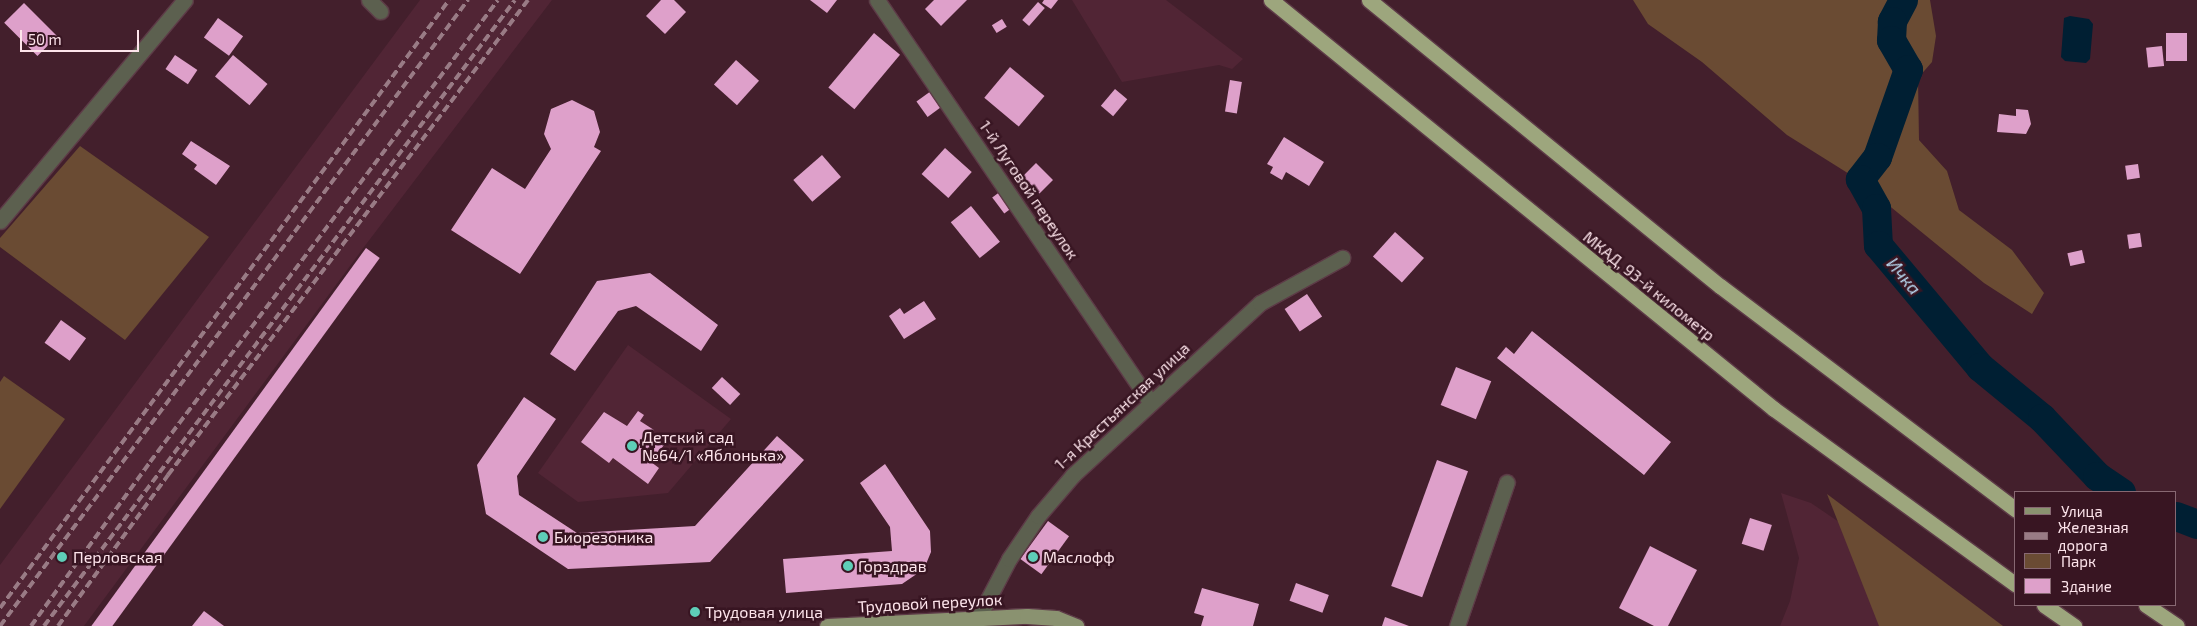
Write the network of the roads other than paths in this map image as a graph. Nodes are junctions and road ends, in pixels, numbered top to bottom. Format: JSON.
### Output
{"nodes":[{"id":1,"x":185,"y":0,"type":"edge"},
{"id":2,"x":369,"y":0,"type":"edge"},
{"id":3,"x":877,"y":0,"type":"edge"},
{"id":4,"x":1271,"y":0,"type":"edge"},
{"id":5,"x":1369,"y":0,"type":"edge"},
{"id":6,"x":380,"y":11,"type":"dead end"},
{"id":7,"x":0,"y":221,"type":"edge"},
{"id":8,"x":1342,"y":258,"type":"dead end"},
{"id":9,"x":1150,"y":401,"type":"junction"},
{"id":10,"x":1507,"y":482,"type":"dead end"},
{"id":11,"x":2014,"y":508,"type":"edge"},
{"id":12,"x":2014,"y":584,"type":"edge"},
{"id":13,"x":2045,"y":606,"type":"edge"},
{"id":14,"x":2147,"y":606,"type":"edge"},
{"id":15,"x":975,"y":622,"type":"edge"},
{"id":16,"x":827,"y":626,"type":"edge"},
{"id":17,"x":1076,"y":626,"type":"edge"},
{"id":18,"x":1457,"y":626,"type":"edge"},
{"id":19,"x":2074,"y":626,"type":"edge"},
{"id":20,"x":2177,"y":626,"type":"edge"}],
"edges":[{"from":1,"to":7,"type":"street"},
{"from":2,"to":6,"type":"street"},
{"from":3,"to":9,"type":"street","name":"1-й Луговой переулок"},
{"from":4,"to":12,"type":"highway","name":"МКАД, 93-й километр"},
{"from":5,"to":11,"type":"highway"},
{"from":8,"to":9,"type":"street","name":"1-я Крестьянская улица"},
{"from":9,"to":15,"type":"street","name":"1-я Крестьянская улица"},
{"from":10,"to":18,"type":"street"},
{"from":13,"to":19,"type":"highway"},
{"from":14,"to":20,"type":"highway"},
{"from":15,"to":16,"type":"main road","name":"Трудовой переулок"},
{"from":15,"to":17,"type":"main road","name":"Трудовой переулок"}]}
